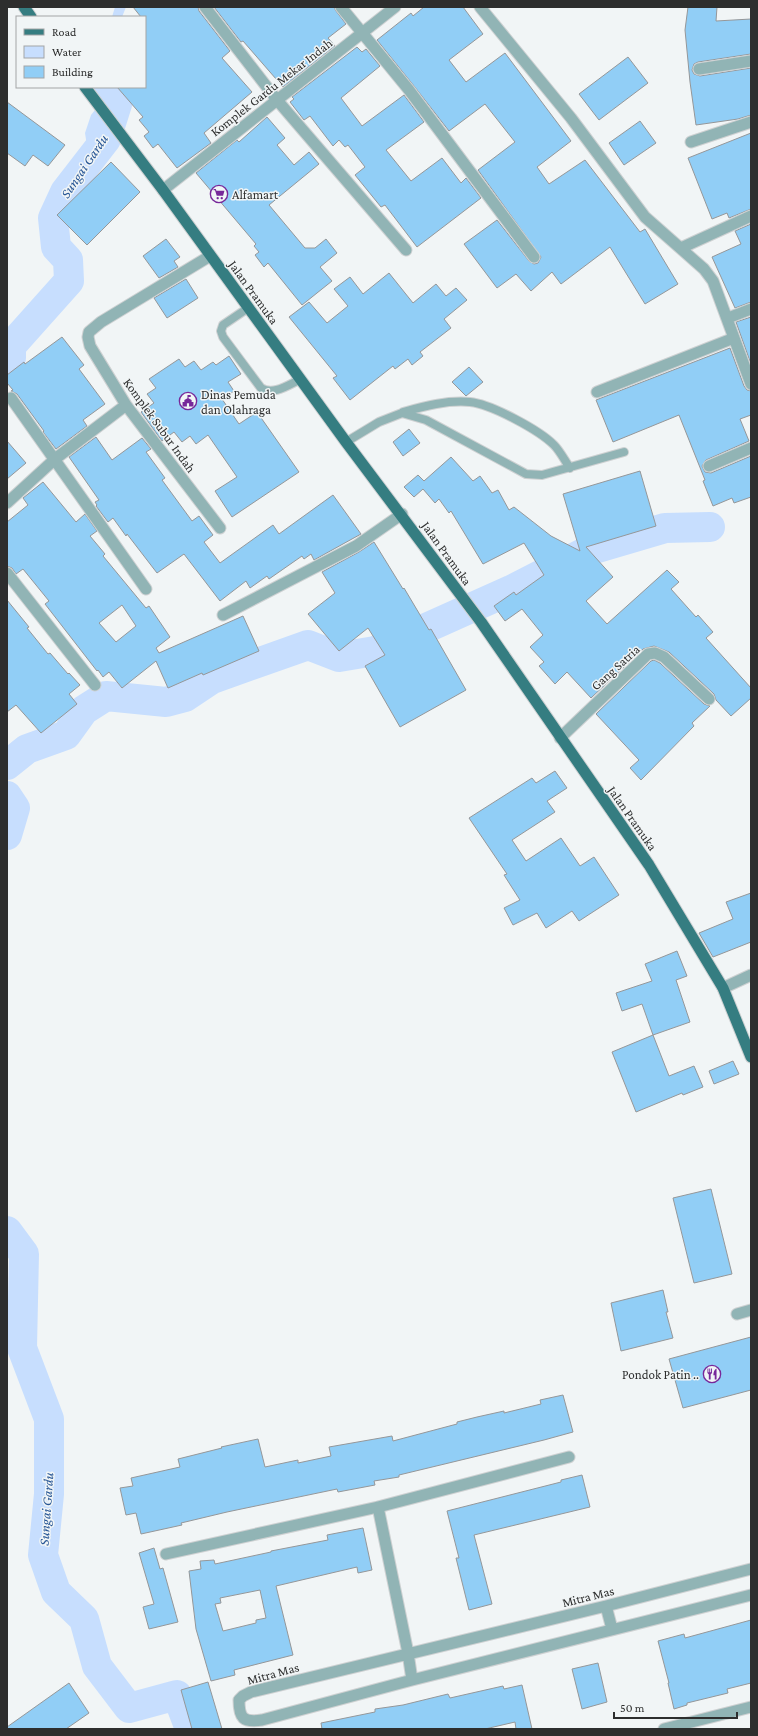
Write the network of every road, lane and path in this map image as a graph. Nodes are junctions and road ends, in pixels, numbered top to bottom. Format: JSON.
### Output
{"nodes":[{"id":1,"x":24,"y":7,"type":"edge"},
{"id":2,"x":206,"y":7,"type":"edge"},
{"id":3,"x":341,"y":7,"type":"edge"},
{"id":4,"x":395,"y":7,"type":"edge"},
{"id":5,"x":480,"y":7,"type":"edge"},
{"id":6,"x":30,"y":16,"type":"edge"},
{"id":7,"x":362,"y":32,"type":"junction"},
{"id":8,"x":751,"y":61,"type":"edge"},
{"id":9,"x":699,"y":69,"type":"dead end"},
{"id":10,"x":88,"y":91,"type":"edge"},
{"id":11,"x":277,"y":100,"type":"junction"},
{"id":12,"x":751,"y":122,"type":"edge"},
{"id":13,"x":691,"y":142,"type":"dead end"},
{"id":14,"x":163,"y":190,"type":"junction"},
{"id":15,"x":751,"y":216,"type":"edge"},
{"id":16,"x":681,"y":248,"type":"junction"},
{"id":17,"x":406,"y":250,"type":"dead end"},
{"id":18,"x":210,"y":256,"type":"junction"},
{"id":19,"x":534,"y":257,"type":"dead end"},
{"id":20,"x":248,"y":308,"type":"junction"},
{"id":21,"x":751,"y":309,"type":"edge"},
{"id":22,"x":728,"y":318,"type":"junction"},
{"id":23,"x":734,"y":338,"type":"junction"},
{"id":24,"x":300,"y":379,"type":"junction"},
{"id":25,"x":751,"y":384,"type":"edge"},
{"id":26,"x":597,"y":392,"type":"dead end"},
{"id":27,"x":12,"y":398,"type":"dead end"},
{"id":28,"x":126,"y":405,"type":"junction"},
{"id":29,"x":402,"y":413,"type":"junction"},
{"id":30,"x":346,"y":442,"type":"junction"},
{"id":31,"x":751,"y":448,"type":"edge"},
{"id":32,"x":624,"y":452,"type":"dead end"},
{"id":33,"x":55,"y":459,"type":"junction"},
{"id":34,"x":709,"y":466,"type":"dead end"},
{"id":35,"x":570,"y":468,"type":"junction"},
{"id":36,"x":7,"y":503,"type":"edge"},
{"id":37,"x":402,"y":514,"type":"junction"},
{"id":38,"x":220,"y":528,"type":"dead end"},
{"id":39,"x":7,"y":573,"type":"edge"},
{"id":40,"x":146,"y":589,"type":"dead end"},
{"id":41,"x":224,"y":615,"type":"dead end"},
{"id":42,"x":95,"y":685,"type":"dead end"},
{"id":43,"x":709,"y":699,"type":"dead end"},
{"id":44,"x":560,"y":738,"type":"junction"},
{"id":45,"x":751,"y":975,"type":"edge"},
{"id":46,"x":723,"y":988,"type":"junction"},
{"id":47,"x":751,"y":1057,"type":"edge"},
{"id":48,"x":751,"y":1310,"type":"edge"},
{"id":49,"x":737,"y":1314,"type":"dead end"},
{"id":50,"x":569,"y":1457,"type":"dead end"},
{"id":51,"x":378,"y":1507,"type":"junction"},
{"id":52,"x":166,"y":1554,"type":"dead end"},
{"id":53,"x":751,"y":1569,"type":"edge"},
{"id":54,"x":751,"y":1595,"type":"edge"},
{"id":55,"x":606,"y":1606,"type":"junction"},
{"id":56,"x":612,"y":1629,"type":"junction"},
{"id":57,"x":408,"y":1653,"type":"junction"},
{"id":58,"x":412,"y":1680,"type":"junction"},
{"id":59,"x":751,"y":1707,"type":"edge"},
{"id":60,"x":664,"y":1729,"type":"edge"}],
"edges":[{"from":1,"to":6,"type":"main road"},
{"from":2,"to":11,"type":"street"},
{"from":3,"to":7,"type":"street"},
{"from":4,"to":7,"type":"street","name":"Komplek Gardu Mekar Indah"},
{"from":5,"to":16,"type":"street"},
{"from":7,"to":11,"type":"street","name":"Komplek Gardu Mekar Indah"},
{"from":7,"to":19,"type":"street"},
{"from":8,"to":9,"type":"street"},
{"from":10,"to":14,"type":"main road","name":"Jalan Pramuka"},
{"from":11,"to":14,"type":"street","name":"Komplek Gardu Mekar Indah"},
{"from":11,"to":17,"type":"street"},
{"from":12,"to":13,"type":"street"},
{"from":14,"to":18,"type":"main road","name":"Jalan Pramuka"},
{"from":15,"to":16,"type":"street"},
{"from":16,"to":22,"type":"street"},
{"from":18,"to":20,"type":"main road","name":"Jalan Pramuka"},
{"from":18,"to":28,"type":"street","name":"Komplek Subur Indah"},
{"from":20,"to":24,"type":"main road","name":"Jalan Pramuka"},
{"from":20,"to":24,"type":"lane"},
{"from":21,"to":22,"type":"street"},
{"from":22,"to":23,"type":"street"},
{"from":23,"to":25,"type":"street"},
{"from":23,"to":26,"type":"street"},
{"from":24,"to":30,"type":"main road","name":"Jalan Pramuka"},
{"from":27,"to":33,"type":"street"},
{"from":28,"to":33,"type":"street"},
{"from":28,"to":38,"type":"street","name":"Komplek Subur Indah"},
{"from":29,"to":30,"type":"lane"},
{"from":29,"to":35,"type":"lane"},
{"from":29,"to":35,"type":"lane"},
{"from":30,"to":37,"type":"main road","name":"Jalan Pramuka"},
{"from":31,"to":34,"type":"street"},
{"from":32,"to":35,"type":"lane"},
{"from":33,"to":36,"type":"street"},
{"from":33,"to":40,"type":"street"},
{"from":37,"to":41,"type":"street"},
{"from":37,"to":44,"type":"main road","name":"Jalan Pramuka"},
{"from":39,"to":42,"type":"street"},
{"from":43,"to":44,"type":"street","name":"Gang Satria"},
{"from":44,"to":46,"type":"main road","name":"Jalan Pramuka"},
{"from":45,"to":46,"type":"street"},
{"from":46,"to":47,"type":"main road","name":"Jalan Pramuka"},
{"from":48,"to":49,"type":"street"},
{"from":50,"to":51,"type":"street"},
{"from":51,"to":52,"type":"street"},
{"from":51,"to":57,"type":"street"},
{"from":53,"to":55,"type":"street","name":"Mitra Mas"},
{"from":54,"to":56,"type":"street","name":"Mitra Mas"},
{"from":55,"to":56,"type":"street"},
{"from":55,"to":57,"type":"street","name":"Mitra Mas"},
{"from":56,"to":58,"type":"street","name":"Mitra Mas"},
{"from":57,"to":58,"type":"street"},
{"from":57,"to":58,"type":"street","name":"Mitra Mas"},
{"from":59,"to":60,"type":"street"}]}
